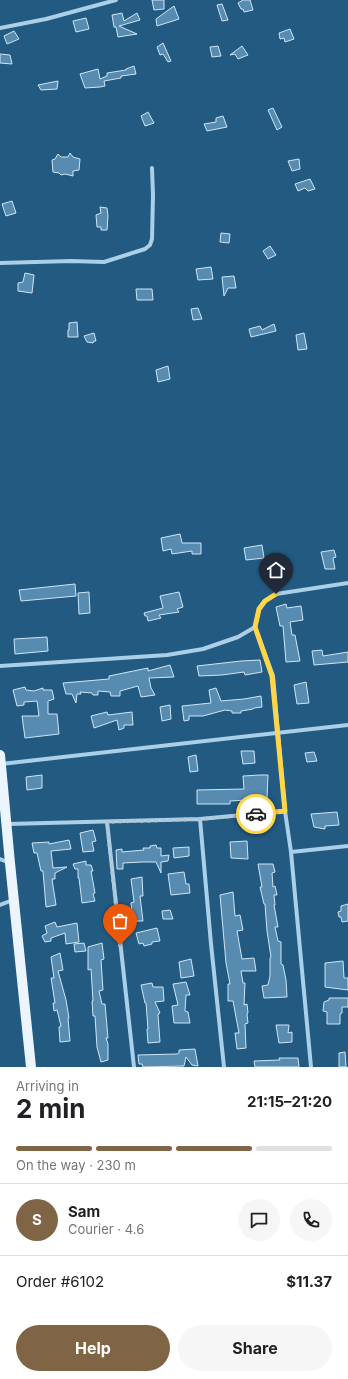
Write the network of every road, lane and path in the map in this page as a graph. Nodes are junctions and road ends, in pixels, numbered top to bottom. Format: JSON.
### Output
{"nodes":[{"id":1,"x":116,"y":0,"type":"edge"},
{"id":2,"x":0,"y":28,"type":"edge"},
{"id":3,"x":152,"y":168,"type":"dead end"},
{"id":4,"x":0,"y":263,"type":"edge"},
{"id":5,"x":348,"y":583,"type":"edge"},
{"id":6,"x":255,"y":627,"type":"junction"},
{"id":7,"x":0,"y":666,"type":"edge"},
{"id":8,"x":348,"y":725,"type":"edge"},
{"id":9,"x":277,"y":734,"type":"junction"},
{"id":10,"x":0,"y":759,"type":"edge"},
{"id":11,"x":285,"y":811,"type":"junction"},
{"id":12,"x":200,"y":819,"type":"junction"},
{"id":13,"x":107,"y":822,"type":"junction"},
{"id":14,"x":7,"y":824,"type":"junction"},
{"id":15,"x":348,"y":846,"type":"edge"},
{"id":16,"x":291,"y":852,"type":"junction"},
{"id":17,"x":0,"y":859,"type":"edge"},
{"id":18,"x":10,"y":863,"type":"junction"},
{"id":19,"x":14,"y":899,"type":"junction"},
{"id":20,"x":0,"y":905,"type":"edge"},
{"id":21,"x":31,"y":1067,"type":"edge"},
{"id":22,"x":134,"y":1067,"type":"edge"},
{"id":23,"x":224,"y":1067,"type":"edge"},
{"id":24,"x":311,"y":1067,"type":"edge"}],
"edges":[{"from":1,"to":2,"type":"street"},
{"from":3,"to":4,"type":"street"},
{"from":5,"to":6,"type":"street"},
{"from":6,"to":7,"type":"street"},
{"from":6,"to":9,"type":"street"},
{"from":8,"to":9,"type":"street"},
{"from":9,"to":10,"type":"street"},
{"from":9,"to":11,"type":"street"},
{"from":10,"to":14,"type":"main road"},
{"from":11,"to":12,"type":"street"},
{"from":11,"to":16,"type":"street"},
{"from":12,"to":13,"type":"street"},
{"from":12,"to":23,"type":"street"},
{"from":13,"to":14,"type":"street"},
{"from":13,"to":22,"type":"street"},
{"from":14,"to":18,"type":"main road"},
{"from":15,"to":16,"type":"street"},
{"from":16,"to":24,"type":"street"},
{"from":17,"to":18,"type":"street"},
{"from":18,"to":19,"type":"main road"},
{"from":19,"to":20,"type":"street"},
{"from":19,"to":21,"type":"main road"}]}
